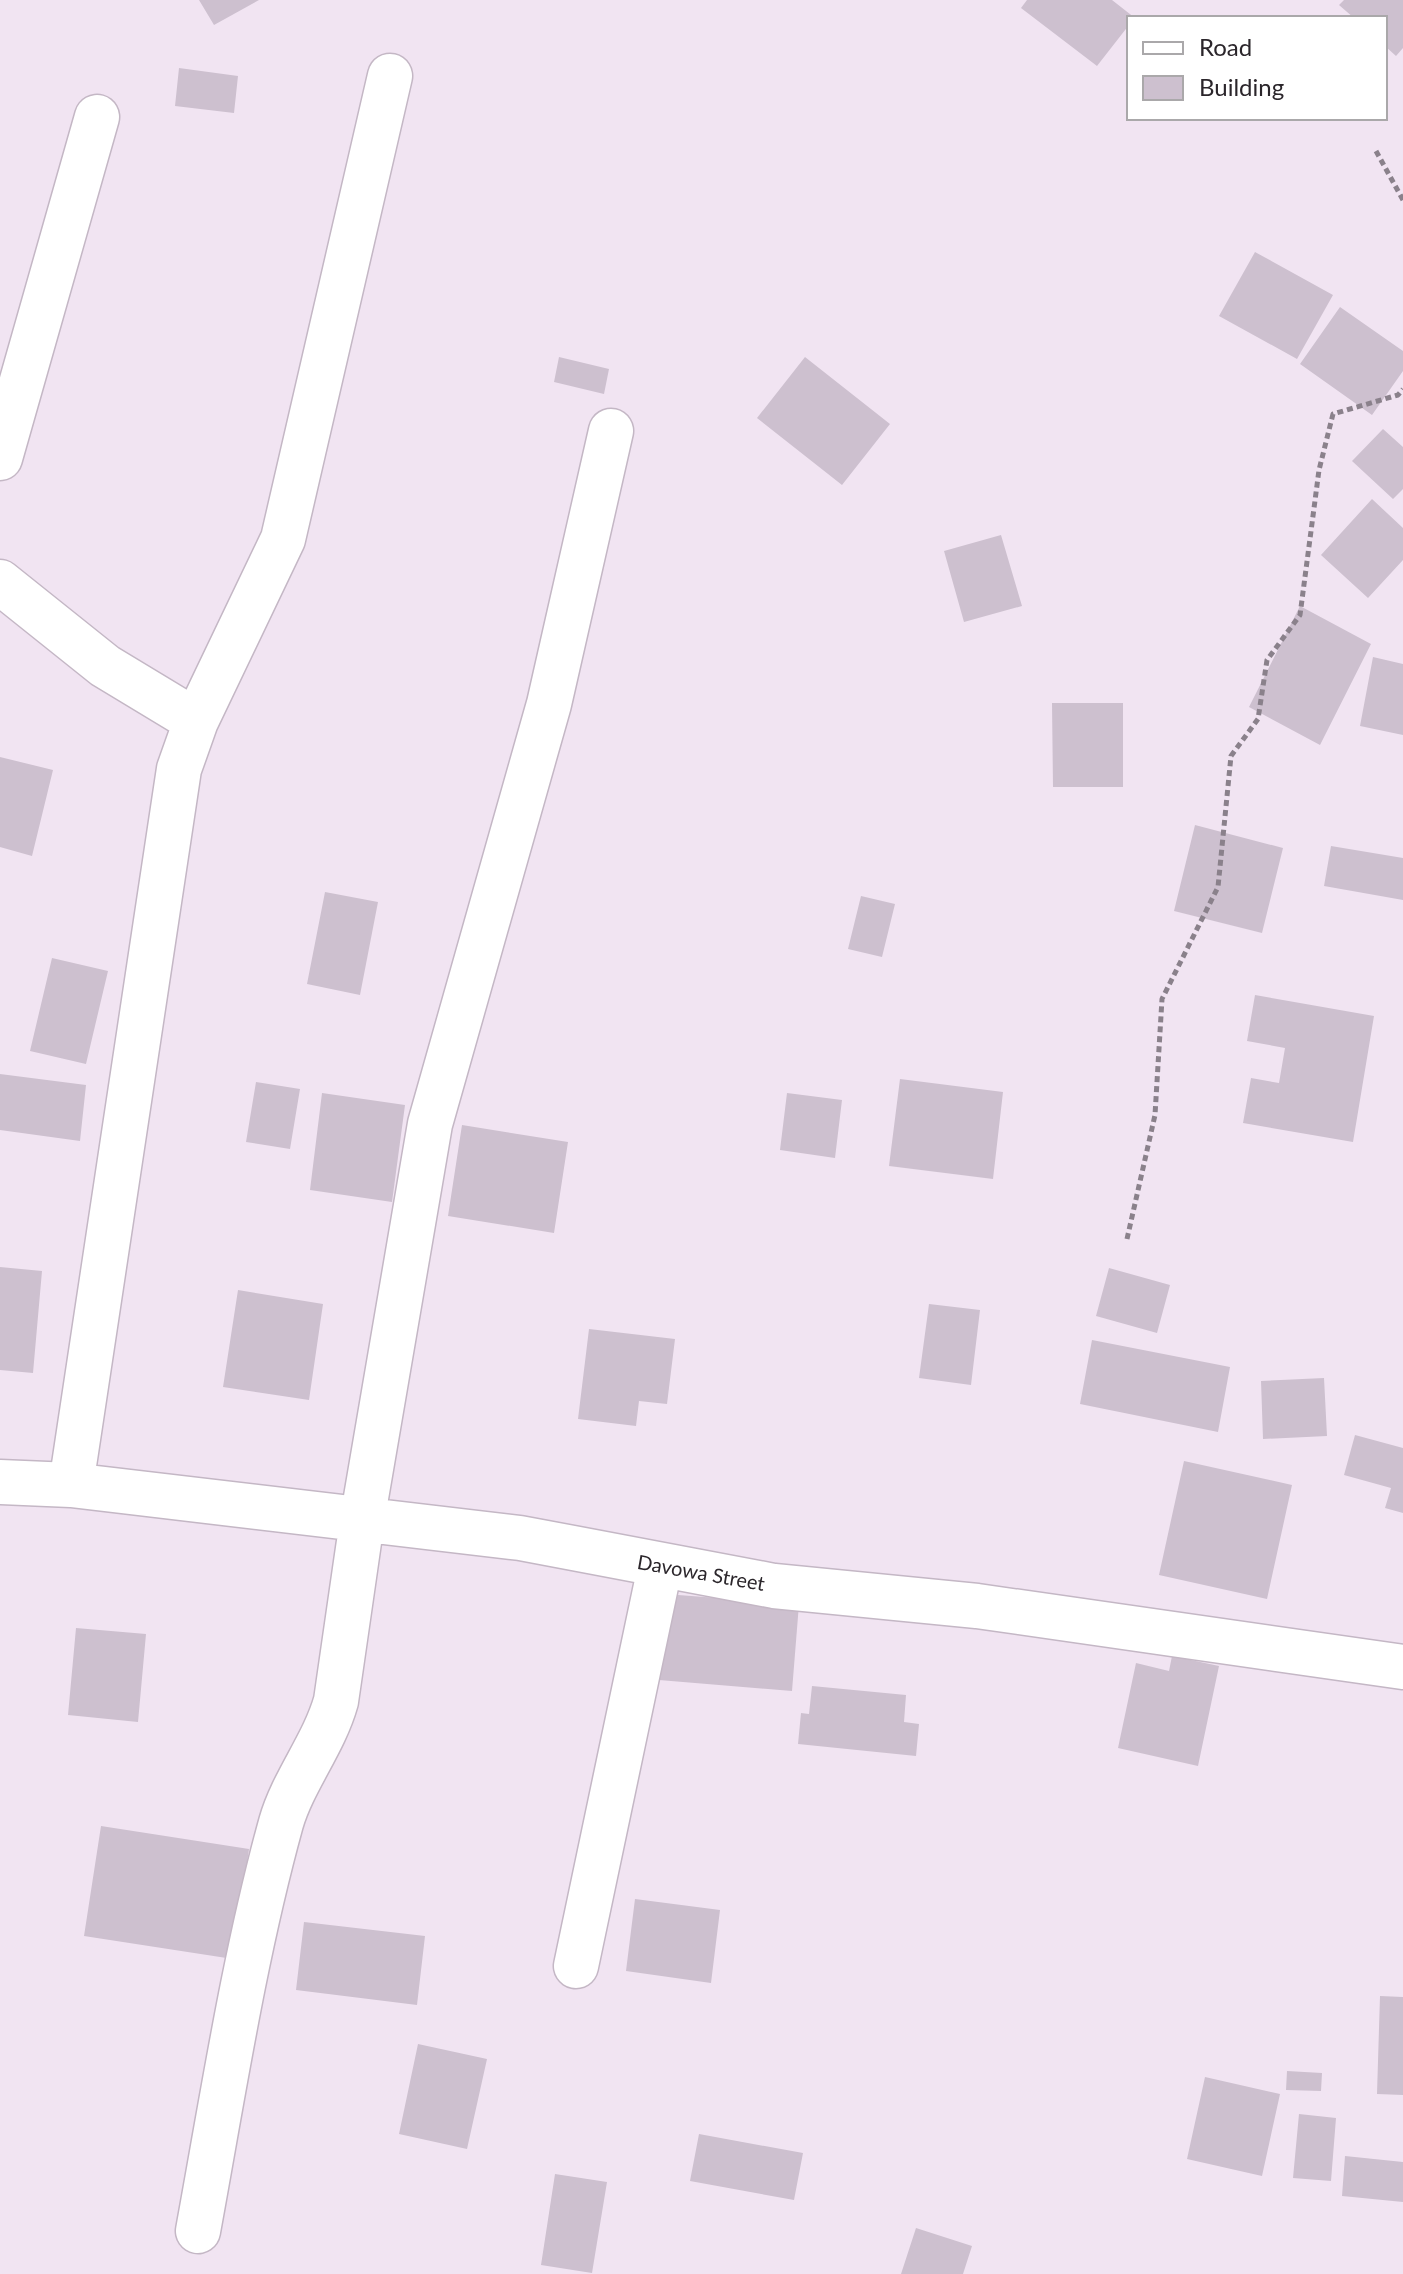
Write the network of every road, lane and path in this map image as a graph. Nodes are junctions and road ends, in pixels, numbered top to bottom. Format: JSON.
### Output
{"nodes":[{"id":1,"x":390,"y":76,"type":"dead end"},
{"id":2,"x":97,"y":117,"type":"dead end"},
{"id":3,"x":1376,"y":151,"type":"dead end"},
{"id":4,"x":1403,"y":200,"type":"edge"},
{"id":5,"x":1403,"y":389,"type":"edge"},
{"id":6,"x":611,"y":431,"type":"dead end"},
{"id":7,"x":0,"y":458,"type":"edge"},
{"id":8,"x":0,"y":582,"type":"edge"},
{"id":9,"x":196,"y":721,"type":"junction"},
{"id":10,"x":1127,"y":1239,"type":"dead end"},
{"id":11,"x":0,"y":1482,"type":"edge"},
{"id":12,"x":71,"y":1485,"type":"junction"},
{"id":13,"x":362,"y":1521,"type":"junction"},
{"id":14,"x":660,"y":1567,"type":"junction"},
{"id":15,"x":1403,"y":1667,"type":"edge"},
{"id":16,"x":576,"y":1966,"type":"dead end"},
{"id":17,"x":198,"y":2231,"type":"dead end"}],
"edges":[{"from":1,"to":9,"type":"street"},
{"from":2,"to":7,"type":"street"},
{"from":3,"to":4,"type":"path"},
{"from":5,"to":10,"type":"path"},
{"from":6,"to":13,"type":"street"},
{"from":8,"to":9,"type":"street"},
{"from":9,"to":12,"type":"street"},
{"from":11,"to":12,"type":"street","name":"Davowa Street"},
{"from":12,"to":13,"type":"street","name":"Davowa Street"},
{"from":13,"to":14,"type":"street","name":"Davowa Street"},
{"from":13,"to":17,"type":"street"},
{"from":14,"to":15,"type":"street","name":"Davowa Street"},
{"from":14,"to":16,"type":"street"}]}
